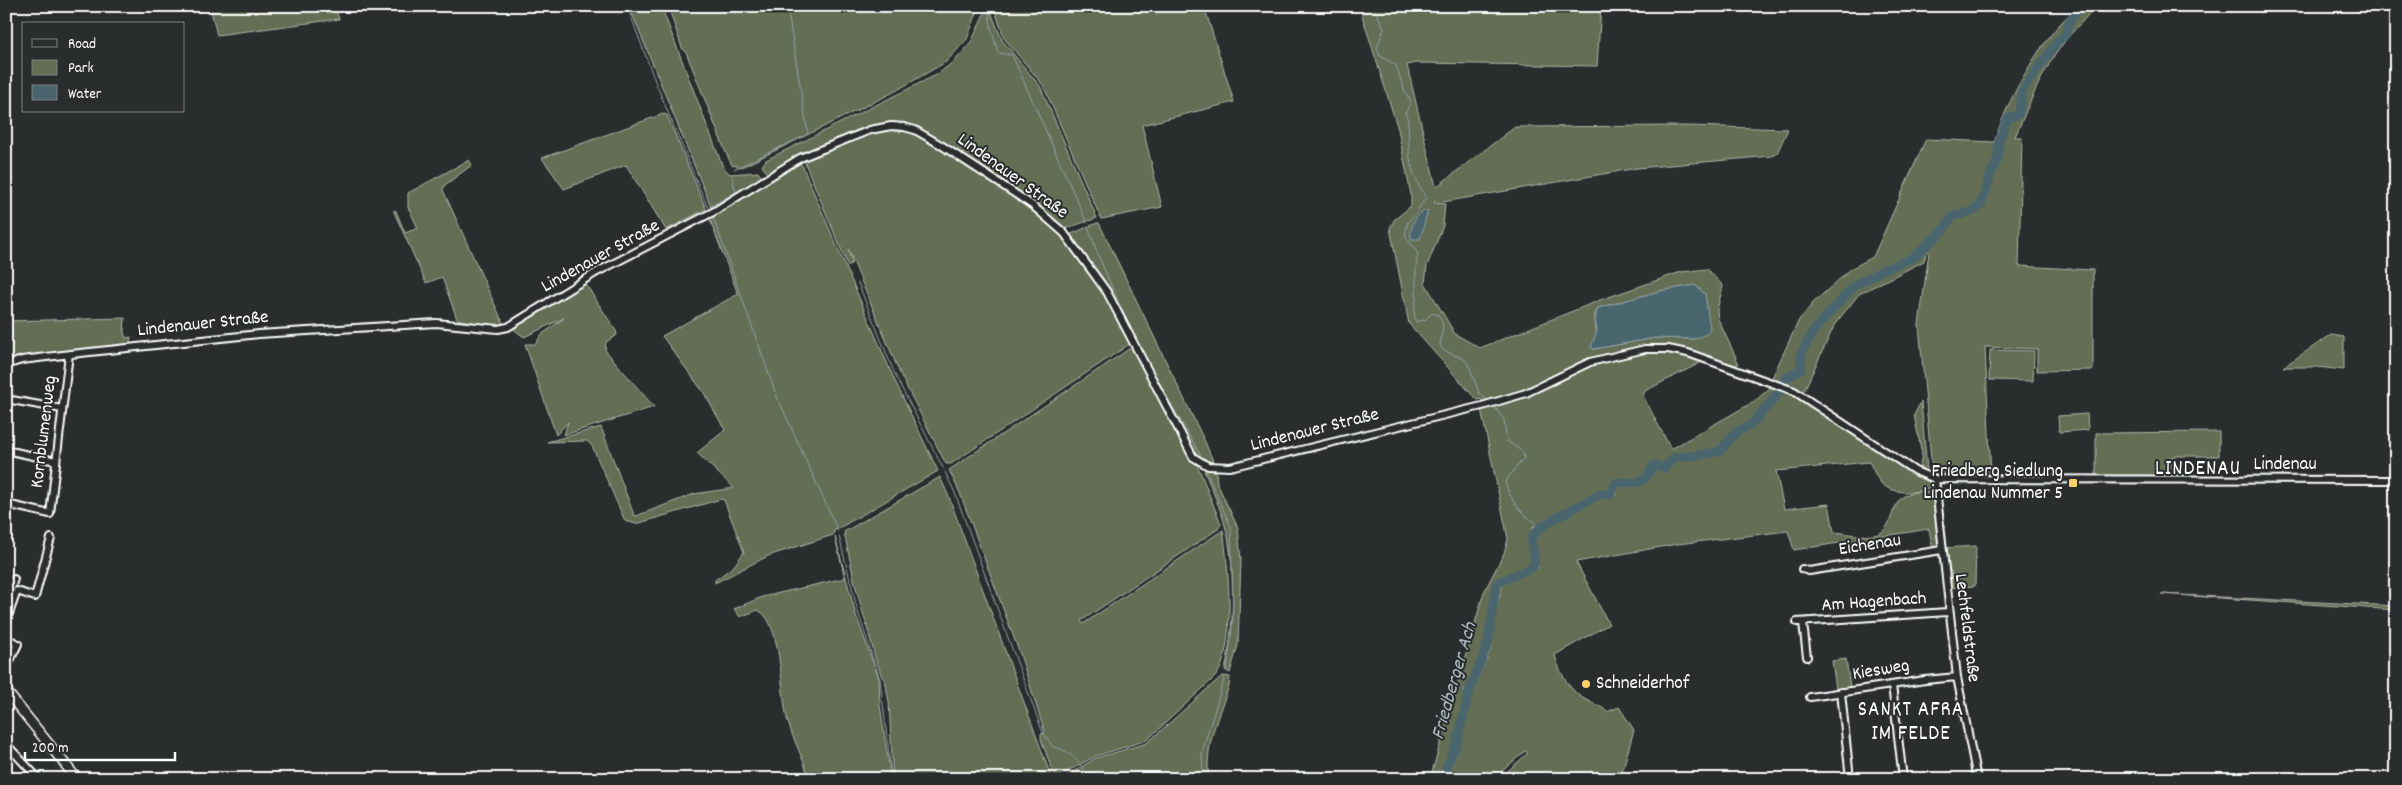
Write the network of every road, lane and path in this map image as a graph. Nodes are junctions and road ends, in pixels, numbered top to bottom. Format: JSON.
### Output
{"nodes":[{"id":1,"x":69,"y":354,"type":"junction"},
{"id":2,"x":6,"y":365,"type":"edge"},
{"id":3,"x":6,"y":399,"type":"edge"},
{"id":4,"x":62,"y":409,"type":"junction"},
{"id":5,"x":6,"y":450,"type":"edge"},
{"id":6,"x":56,"y":460,"type":"junction"},
{"id":7,"x":1935,"y":479,"type":"junction"},
{"id":8,"x":2396,"y":480,"type":"edge"},
{"id":9,"x":6,"y":504,"type":"edge"},
{"id":10,"x":51,"y":538,"type":"dead end"},
{"id":11,"x":1942,"y":550,"type":"junction"},
{"id":12,"x":1802,"y":570,"type":"dead end"},
{"id":13,"x":14,"y":579,"type":"dead end"},
{"id":14,"x":6,"y":604,"type":"edge"},
{"id":15,"x":1948,"y":612,"type":"junction"},
{"id":16,"x":6,"y":622,"type":"edge"},
{"id":17,"x":6,"y":638,"type":"edge"},
{"id":18,"x":1807,"y":657,"type":"dead end"},
{"id":19,"x":6,"y":669,"type":"edge"},
{"id":20,"x":1957,"y":677,"type":"junction"},
{"id":21,"x":1892,"y":685,"type":"junction"},
{"id":22,"x":6,"y":690,"type":"edge"},
{"id":23,"x":1841,"y":692,"type":"junction"},
{"id":24,"x":1810,"y":697,"type":"dead end"},
{"id":25,"x":6,"y":744,"type":"edge"},
{"id":26,"x":40,"y":779,"type":"edge"},
{"id":27,"x":77,"y":779,"type":"edge"},
{"id":28,"x":105,"y":779,"type":"edge"},
{"id":29,"x":110,"y":779,"type":"edge"},
{"id":30,"x":1850,"y":779,"type":"edge"},
{"id":31,"x":1903,"y":779,"type":"edge"},
{"id":32,"x":1977,"y":779,"type":"edge"}],
"edges":[{"from":1,"to":2,"type":"street","name":"Lindenauer Straße"},
{"from":1,"to":4,"type":"street","name":"Kornblumenweg"},
{"from":1,"to":7,"type":"street","name":"Lindenauer Straße"},
{"from":3,"to":4,"type":"street"},
{"from":4,"to":6,"type":"street","name":"Kornblumenweg"},
{"from":5,"to":6,"type":"street"},
{"from":6,"to":9,"type":"street","name":"Kornblumenweg"},
{"from":7,"to":8,"type":"street","name":"Lindenau"},
{"from":7,"to":11,"type":"street","name":"Lechfeldstraße"},
{"from":10,"to":16,"type":"street"},
{"from":11,"to":12,"type":"street","name":"Eichenau"},
{"from":11,"to":15,"type":"street","name":"Lechfeldstraße"},
{"from":13,"to":14,"type":"street"},
{"from":15,"to":18,"type":"street","name":"Am Hagenbach"},
{"from":15,"to":20,"type":"street","name":"Lechfeldstraße"},
{"from":17,"to":19,"type":"street"},
{"from":20,"to":21,"type":"street","name":"Kiesweg"},
{"from":20,"to":32,"type":"street","name":"Lechfeldstraße"},
{"from":21,"to":23,"type":"street","name":"Kiesweg"},
{"from":21,"to":31,"type":"street"},
{"from":22,"to":27,"type":"main road"},
{"from":23,"to":24,"type":"street","name":"Kiesweg"},
{"from":23,"to":30,"type":"street"},
{"from":25,"to":26,"type":"street"},
{"from":28,"to":29,"type":"street"}]}
